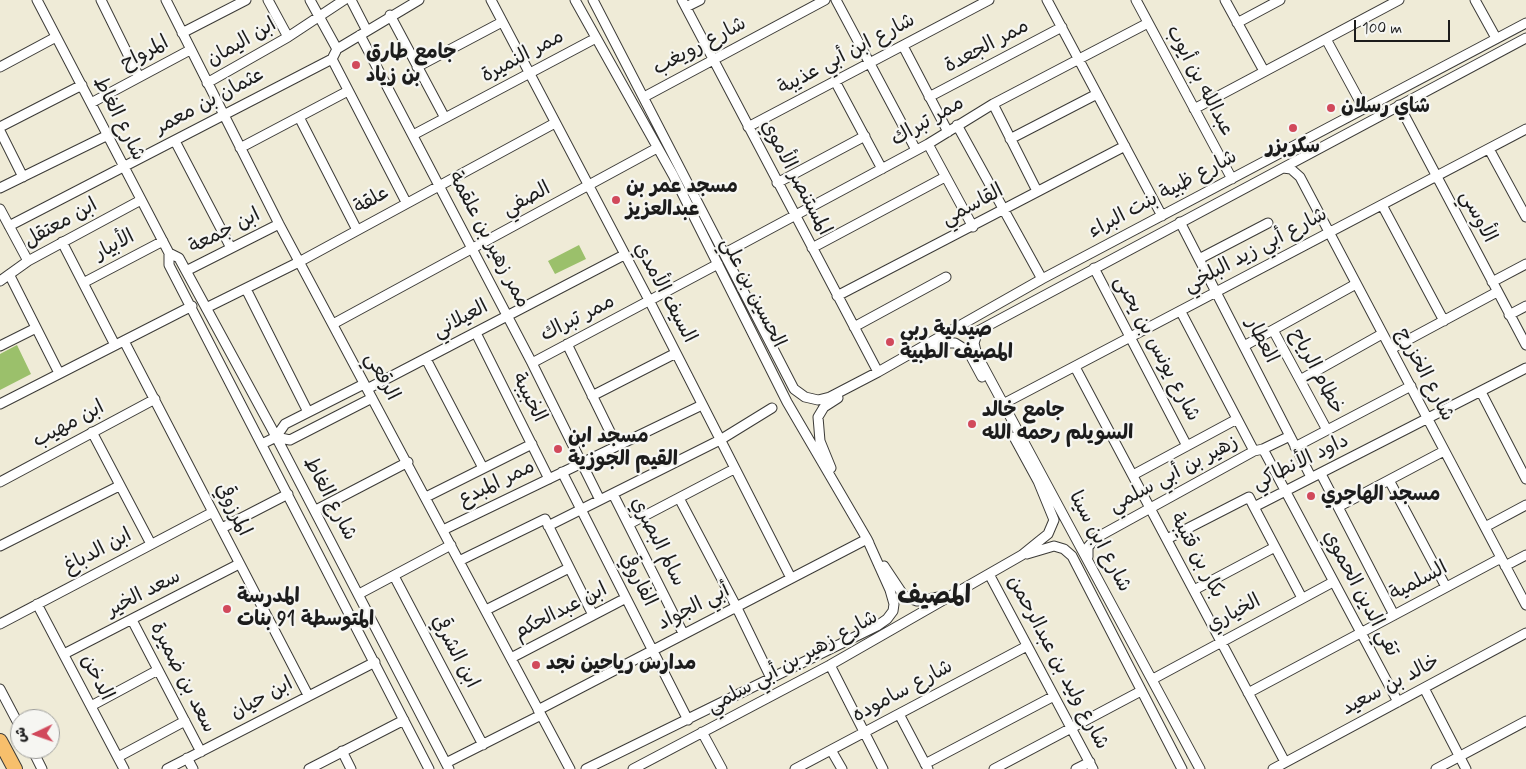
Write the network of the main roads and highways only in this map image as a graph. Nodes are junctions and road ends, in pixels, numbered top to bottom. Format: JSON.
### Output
{"nodes":[{"id":1,"x":0,"y":741,"type":"edge"},
{"id":2,"x":15,"y":769,"type":"edge"}],
"edges":[{"from":1,"to":2,"type":"highway"}]}
